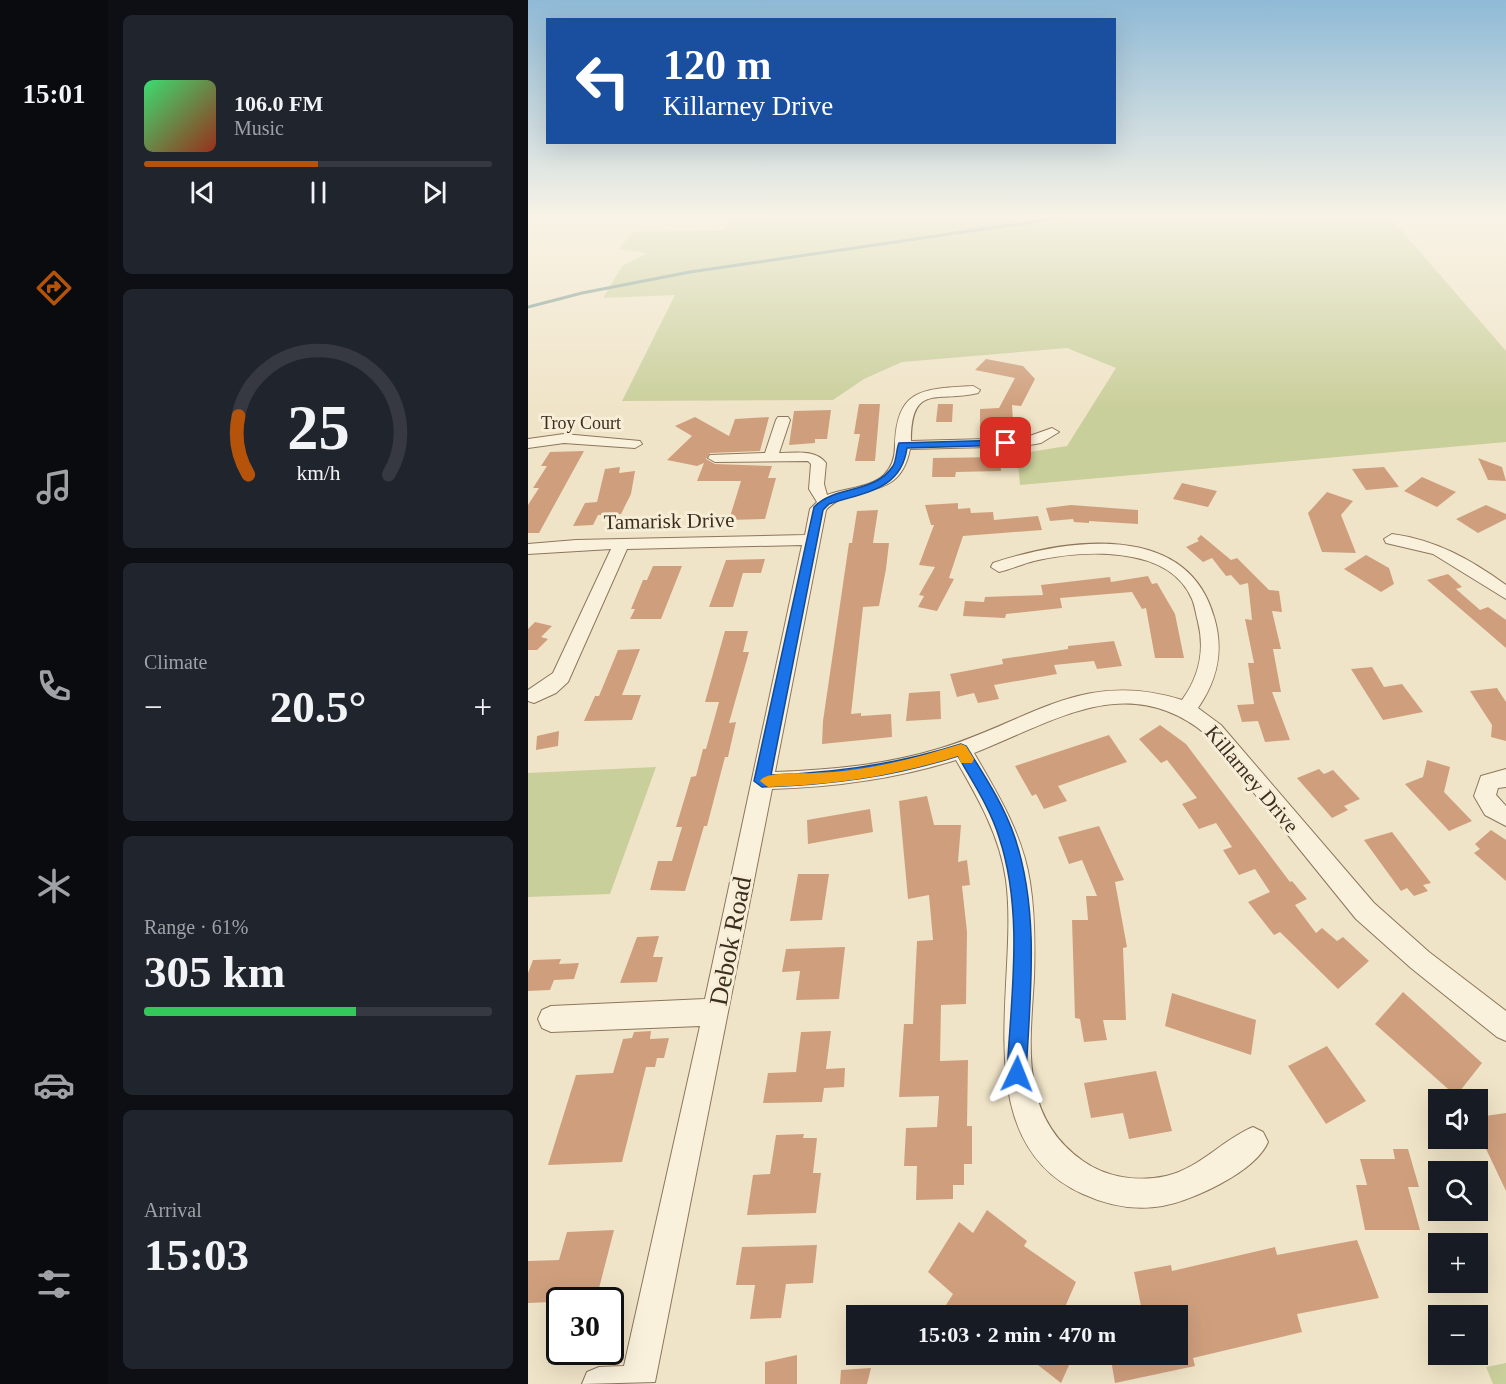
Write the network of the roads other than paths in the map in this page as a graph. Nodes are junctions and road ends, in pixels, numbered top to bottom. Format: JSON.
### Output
{"nodes":[{"id":1,"x":973,"y":390,"type":"dead end"},
{"id":2,"x":783,"y":420,"type":"dead end"},
{"id":3,"x":1052,"y":432,"type":"dead end"},
{"id":4,"x":528,"y":444,"type":"edge"},
{"id":5,"x":635,"y":444,"type":"dead end"},
{"id":6,"x":902,"y":445,"type":"junction"},
{"id":7,"x":771,"y":456,"type":"junction"},
{"id":8,"x":715,"y":458,"type":"dead end"},
{"id":9,"x":825,"y":501,"type":"junction"},
{"id":10,"x":1392,"y":539,"type":"dead end"},
{"id":11,"x":812,"y":540,"type":"junction"},
{"id":12,"x":621,"y":544,"type":"junction"},
{"id":13,"x":528,"y":549,"type":"edge"},
{"id":14,"x":999,"y":567,"type":"dead end"},
{"id":15,"x":1506,"y":593,"type":"edge"},
{"id":16,"x":534,"y":696,"type":"dead end"},
{"id":17,"x":1186,"y":709,"type":"junction"},
{"id":18,"x":961,"y":750,"type":"junction"},
{"id":19,"x":1506,"y":778,"type":"edge"},
{"id":20,"x":762,"y":781,"type":"junction"},
{"id":21,"x":1506,"y":817,"type":"edge"},
{"id":22,"x":716,"y":1012,"type":"junction"},
{"id":23,"x":551,"y":1019,"type":"dead end"},
{"id":24,"x":1506,"y":1028,"type":"edge"},
{"id":25,"x":1253,"y":1142,"type":"dead end"},
{"id":26,"x":637,"y":1383,"type":"edge"},
{"id":27,"x":599,"y":1384,"type":"edge"}],
"edges":[{"from":1,"to":6,"type":"street"},
{"from":2,"to":7,"type":"street"},
{"from":3,"to":6,"type":"street"},
{"from":4,"to":5,"type":"street","name":"Troy Court"},
{"from":6,"to":9,"type":"street"},
{"from":7,"to":8,"type":"street"},
{"from":7,"to":9,"type":"street"},
{"from":9,"to":11,"type":"street","name":"Debok Road"},
{"from":10,"to":15,"type":"street"},
{"from":11,"to":12,"type":"street","name":"Tamarisk Drive"},
{"from":11,"to":20,"type":"street","name":"Debok Road"},
{"from":12,"to":13,"type":"street","name":"Tamarisk Drive"},
{"from":12,"to":16,"type":"street"},
{"from":14,"to":17,"type":"street"},
{"from":17,"to":18,"type":"street","name":"Killarney Drive"},
{"from":17,"to":24,"type":"street","name":"Killarney Drive"},
{"from":18,"to":20,"type":"street","name":"Killarney Drive"},
{"from":18,"to":25,"type":"street"},
{"from":19,"to":21,"type":"street"},
{"from":20,"to":22,"type":"street","name":"Debok Road"},
{"from":22,"to":23,"type":"street"},
{"from":22,"to":26,"type":"street","name":"Debok Road"},
{"from":26,"to":27,"type":"street"}]}
